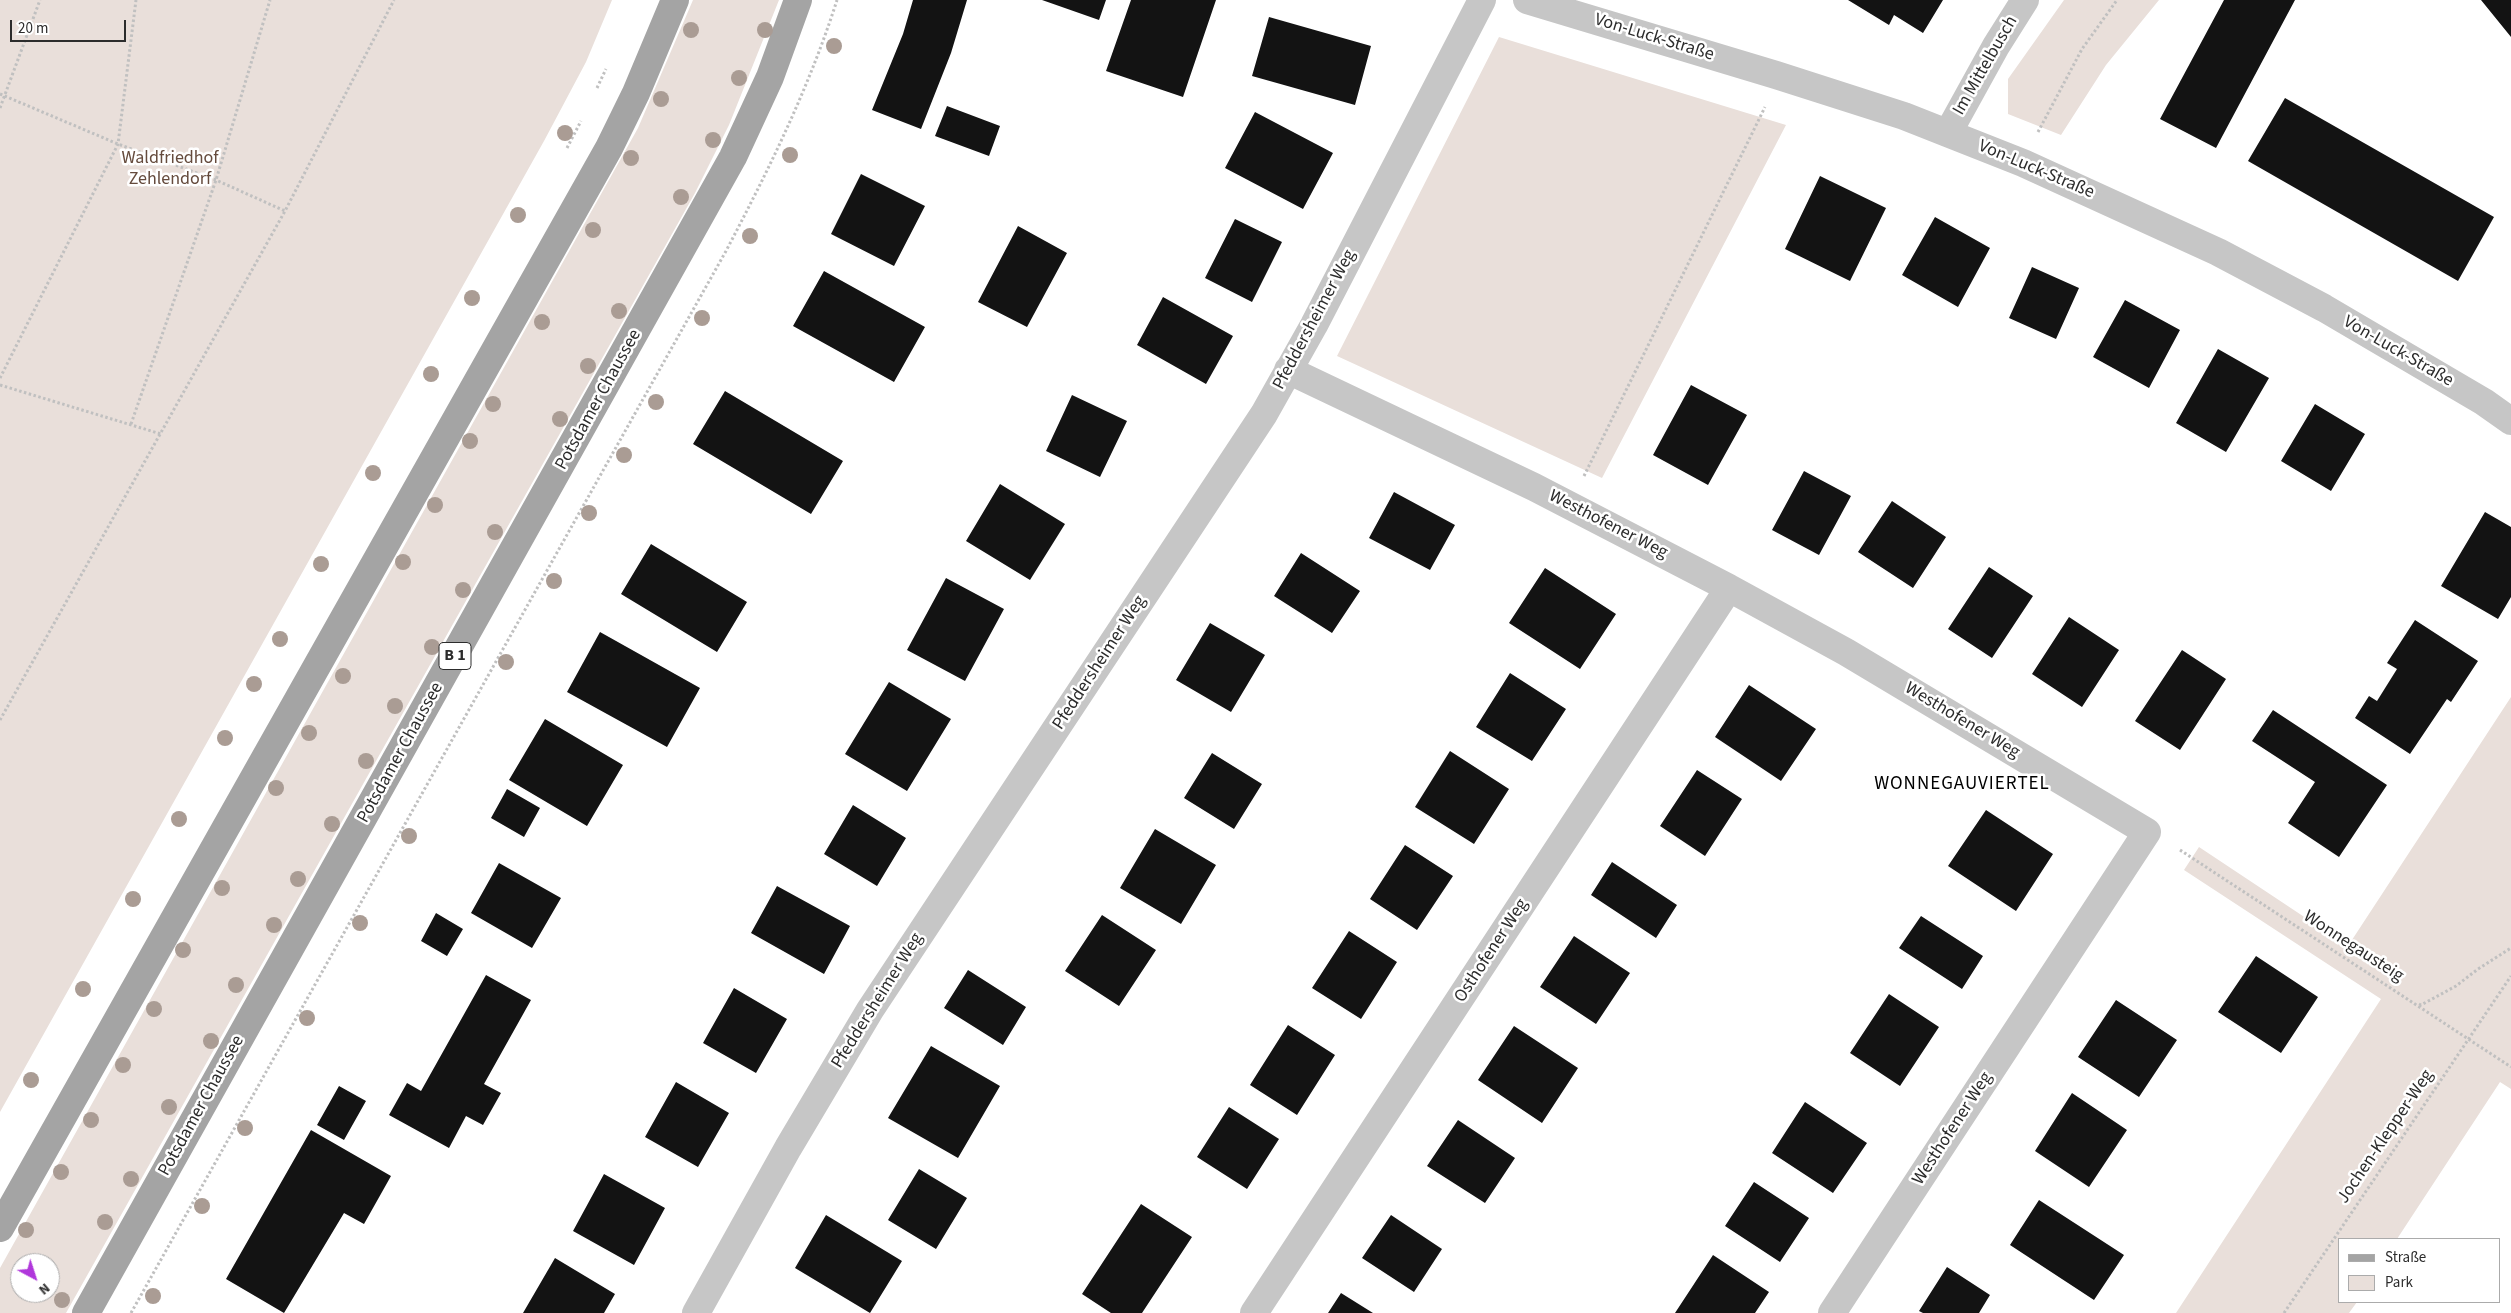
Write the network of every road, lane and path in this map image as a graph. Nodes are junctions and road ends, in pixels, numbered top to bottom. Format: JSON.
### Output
{"nodes":[{"id":1,"x":40,"y":0,"type":"edge"},
{"id":2,"x":136,"y":0,"type":"edge"},
{"id":3,"x":270,"y":0,"type":"edge"},
{"id":4,"x":394,"y":0,"type":"edge"},
{"id":5,"x":675,"y":0,"type":"edge"},
{"id":6,"x":798,"y":0,"type":"edge"},
{"id":7,"x":837,"y":0,"type":"edge"},
{"id":8,"x":1482,"y":0,"type":"edge"},
{"id":9,"x":1527,"y":0,"type":"edge"},
{"id":10,"x":2025,"y":0,"type":"edge"},
{"id":11,"x":2117,"y":0,"type":"edge"},
{"id":12,"x":608,"y":65,"type":"dead end"},
{"id":13,"x":596,"y":90,"type":"dead end"},
{"id":14,"x":0,"y":94,"type":"edge"},
{"id":15,"x":4,"y":96,"type":"junction"},
{"id":16,"x":1766,"y":106,"type":"dead end"},
{"id":17,"x":0,"y":108,"type":"edge"},
{"id":18,"x":584,"y":115,"type":"dead end"},
{"id":19,"x":2038,"y":132,"type":"dead end"},
{"id":20,"x":1948,"y":133,"type":"junction"},
{"id":21,"x":118,"y":144,"type":"junction"},
{"id":22,"x":563,"y":155,"type":"dead end"},
{"id":23,"x":216,"y":180,"type":"junction"},
{"id":24,"x":285,"y":211,"type":"junction"},
{"id":25,"x":1288,"y":370,"type":"junction"},
{"id":26,"x":0,"y":378,"type":"edge"},
{"id":27,"x":0,"y":385,"type":"edge"},
{"id":28,"x":2511,"y":421,"type":"edge"},
{"id":29,"x":131,"y":424,"type":"junction"},
{"id":30,"x":161,"y":434,"type":"junction"},
{"id":31,"x":1581,"y":481,"type":"dead end"},
{"id":32,"x":1729,"y":588,"type":"junction"},
{"id":33,"x":0,"y":720,"type":"edge"},
{"id":34,"x":2180,"y":850,"type":"dead end"},
{"id":35,"x":2511,"y":948,"type":"edge"},
{"id":36,"x":2511,"y":976,"type":"edge"},
{"id":37,"x":2413,"y":1002,"type":"junction"},
{"id":38,"x":2469,"y":1039,"type":"junction"},
{"id":39,"x":2511,"y":1067,"type":"edge"},
{"id":40,"x":0,"y":1228,"type":"edge"},
{"id":41,"x":86,"y":1313,"type":"edge"},
{"id":42,"x":131,"y":1313,"type":"edge"},
{"id":43,"x":696,"y":1313,"type":"edge"},
{"id":44,"x":1254,"y":1313,"type":"edge"},
{"id":45,"x":1832,"y":1313,"type":"edge"},
{"id":46,"x":2284,"y":1313,"type":"edge"}],
"edges":[{"from":1,"to":15,"type":"path"},
{"from":2,"to":21,"type":"path"},
{"from":3,"to":23,"type":"path"},
{"from":4,"to":24,"type":"path"},
{"from":5,"to":40,"type":"main road"},
{"from":6,"to":41,"type":"main road","name":"Potsdamer Chaussee","number":"B 1"},
{"from":7,"to":42,"type":"path"},
{"from":8,"to":25,"type":"street","name":"Pfeddersheimer Weg"},
{"from":9,"to":20,"type":"street","name":"Von-Luck-Straße"},
{"from":10,"to":20,"type":"street","name":"Im Mittelbusch"},
{"from":11,"to":19,"type":"path"},
{"from":12,"to":13,"type":"path"},
{"from":14,"to":15,"type":"path"},
{"from":15,"to":17,"type":"path"},
{"from":15,"to":21,"type":"path"},
{"from":16,"to":31,"type":"path"},
{"from":18,"to":22,"type":"path"},
{"from":20,"to":28,"type":"street","name":"Von-Luck-Straße"},
{"from":21,"to":23,"type":"path"},
{"from":21,"to":26,"type":"path"},
{"from":23,"to":24,"type":"path"},
{"from":23,"to":29,"type":"path"},
{"from":24,"to":30,"type":"path"},
{"from":25,"to":32,"type":"street","name":"Westhofener Weg"},
{"from":25,"to":43,"type":"street","name":"Pfeddersheimer Weg"},
{"from":27,"to":29,"type":"path"},
{"from":29,"to":30,"type":"path"},
{"from":30,"to":33,"type":"path"},
{"from":32,"to":44,"type":"street","name":"Osthofener Weg"},
{"from":32,"to":45,"type":"street","name":"Westhofener Weg"},
{"from":34,"to":37,"type":"path","name":"Wonnegausteig"},
{"from":35,"to":37,"type":"path"},
{"from":36,"to":38,"type":"path","name":"Jochen-Klepper-Weg"},
{"from":37,"to":38,"type":"path","name":"Wonnegausteig"},
{"from":38,"to":39,"type":"path","name":"Wonnegausteig"},
{"from":38,"to":46,"type":"path","name":"Jochen-Klepper-Weg"}]}
